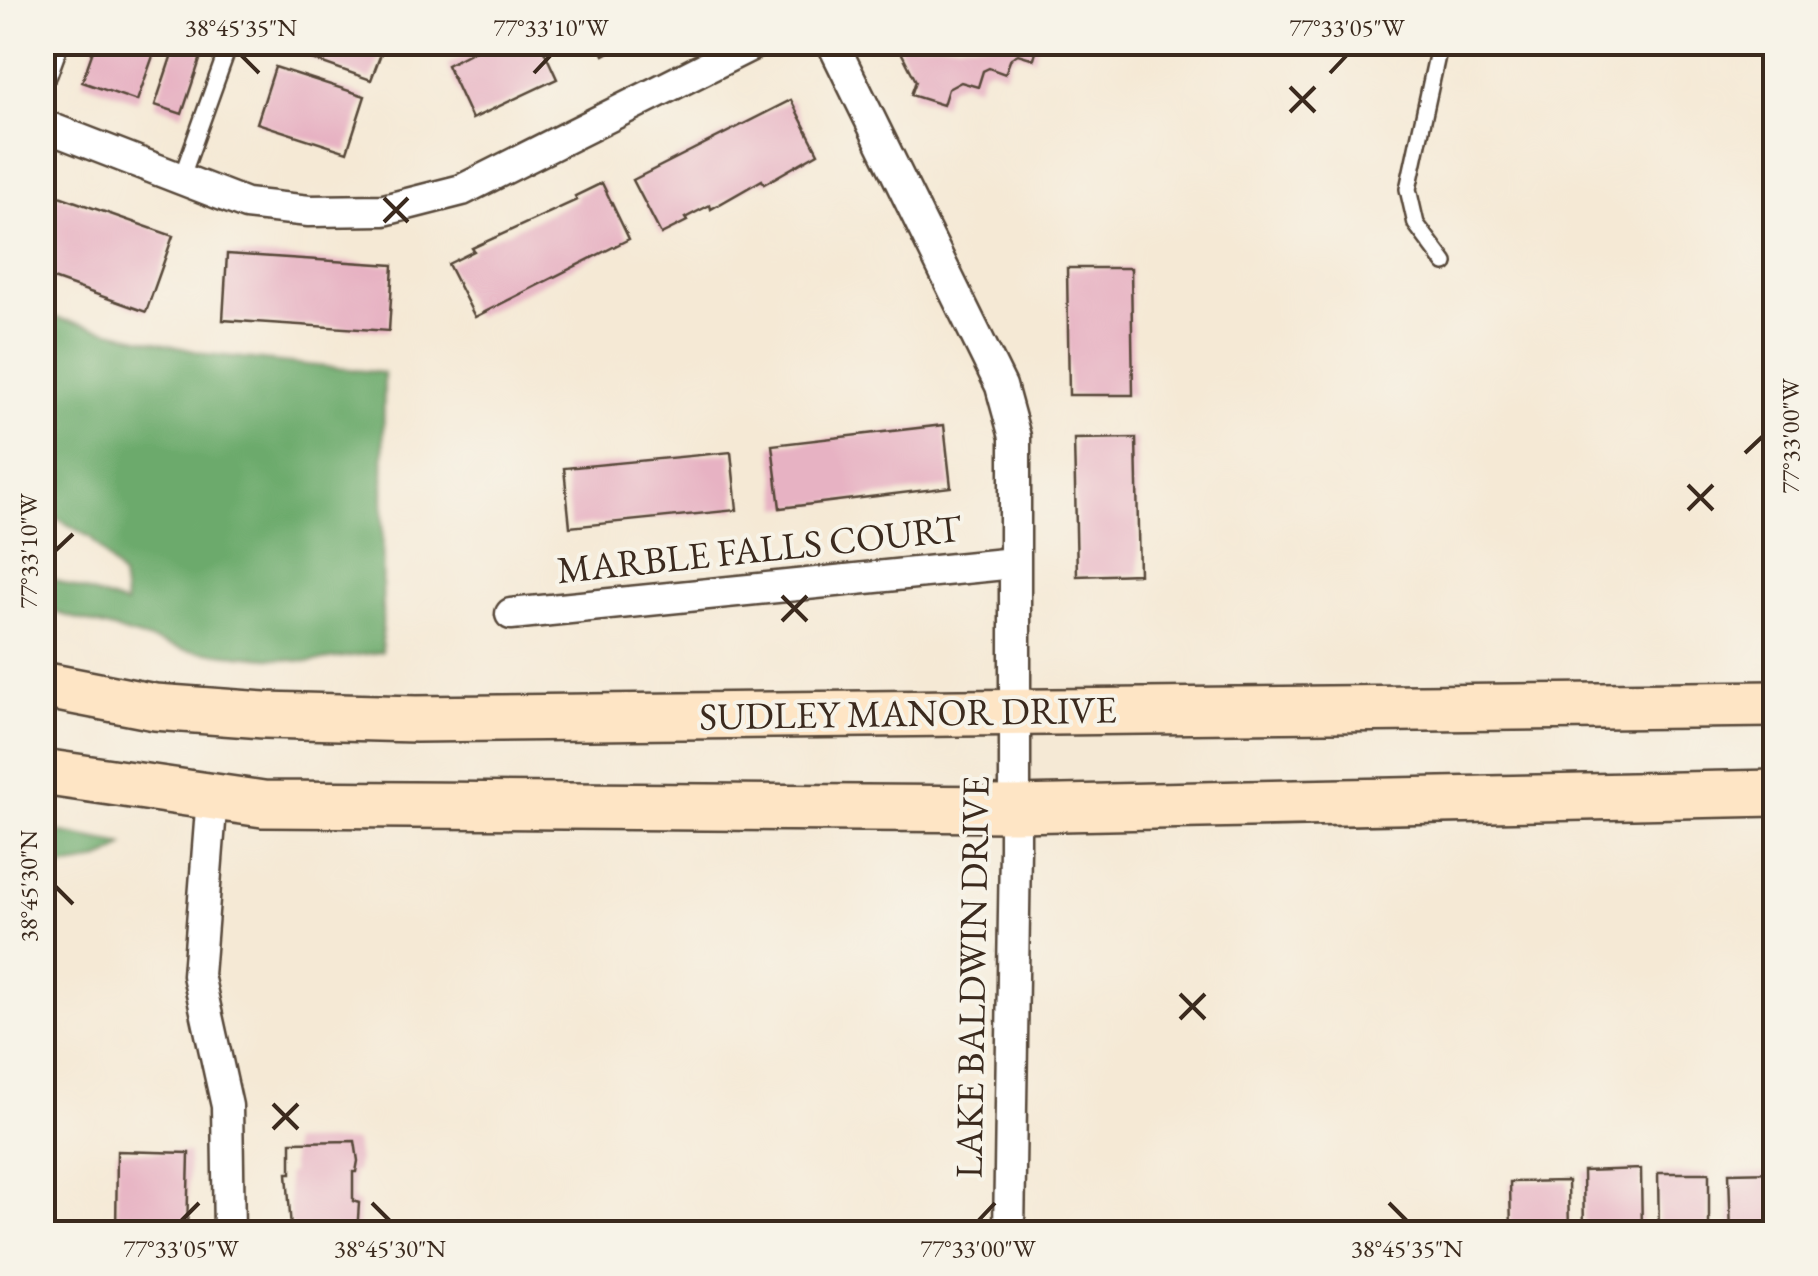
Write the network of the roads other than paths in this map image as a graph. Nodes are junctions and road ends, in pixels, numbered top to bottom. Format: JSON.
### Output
{"nodes":[{"id":1,"x":53,"y":42,"type":"edge"},
{"id":2,"x":230,"y":42,"type":"edge"},
{"id":3,"x":757,"y":42,"type":"edge"},
{"id":4,"x":832,"y":42,"type":"edge"},
{"id":5,"x":1440,"y":42,"type":"edge"},
{"id":6,"x":42,"y":72,"type":"edge"},
{"id":7,"x":42,"y":125,"type":"edge"},
{"id":8,"x":181,"y":179,"type":"junction"},
{"id":9,"x":1446,"y":263,"type":"dead end"},
{"id":10,"x":1014,"y":563,"type":"junction"},
{"id":11,"x":511,"y":614,"type":"dead end"},
{"id":12,"x":42,"y":685,"type":"edge"},
{"id":13,"x":1776,"y":704,"type":"edge"},
{"id":14,"x":1016,"y":712,"type":"junction"},
{"id":15,"x":42,"y":772,"type":"edge"},
{"id":16,"x":1776,"y":794,"type":"edge"},
{"id":17,"x":212,"y":797,"type":"junction"},
{"id":18,"x":1015,"y":809,"type":"junction"},
{"id":19,"x":228,"y":1234,"type":"edge"},
{"id":20,"x":1009,"y":1234,"type":"edge"}],
"edges":[{"from":1,"to":6,"type":"street"},
{"from":2,"to":8,"type":"lane"},
{"from":3,"to":8,"type":"street"},
{"from":4,"to":10,"type":"street","name":"LAKE BALDWIN DRIVE"},
{"from":5,"to":9,"type":"lane"},
{"from":7,"to":8,"type":"street"},
{"from":10,"to":11,"type":"street","name":"MARBLE FALLS COURT"},
{"from":10,"to":14,"type":"street","name":"LAKE BALDWIN DRIVE"},
{"from":12,"to":14,"type":"main road","name":"SUDLEY MANOR DRIVE"},
{"from":13,"to":14,"type":"main road","name":"SUDLEY MANOR DRIVE"},
{"from":14,"to":18,"type":"street","name":"LAKE BALDWIN DRIVE"},
{"from":15,"to":17,"type":"main road"},
{"from":16,"to":18,"type":"main road"},
{"from":17,"to":18,"type":"main road"},
{"from":17,"to":19,"type":"street"},
{"from":18,"to":20,"type":"street","name":"LAKE BALDWIN DRIVE"}]}
